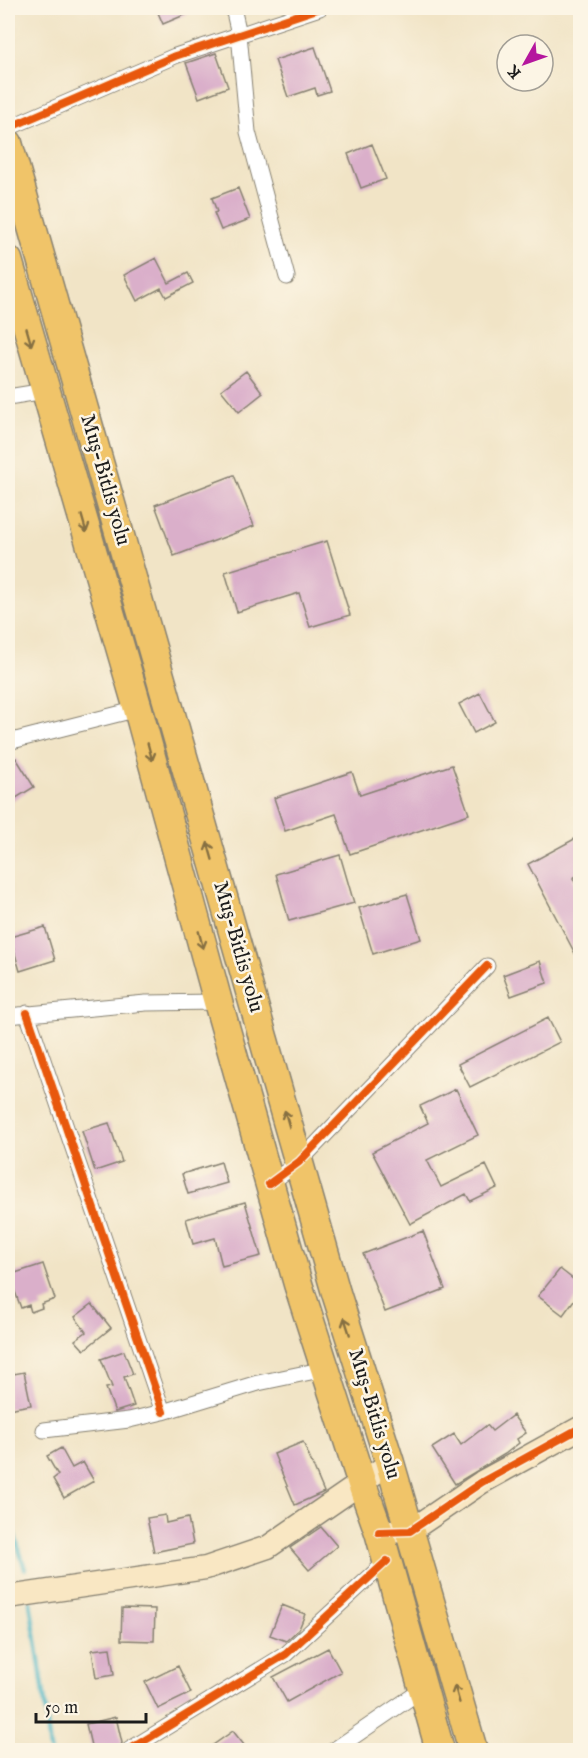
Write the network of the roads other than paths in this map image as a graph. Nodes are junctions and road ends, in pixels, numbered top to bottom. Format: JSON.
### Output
{"nodes":[{"id":1,"x":233,"y":8,"type":"edge"},
{"id":2,"x":320,"y":8,"type":"edge"},
{"id":3,"x":239,"y":34,"type":"junction"},
{"id":4,"x":8,"y":128,"type":"edge"},
{"id":5,"x":8,"y":143,"type":"edge"},
{"id":6,"x":8,"y":260,"type":"edge"},
{"id":7,"x":287,"y":278,"type":"dead end"},
{"id":8,"x":45,"y":391,"type":"junction"},
{"id":9,"x":8,"y":397,"type":"edge"},
{"id":10,"x":138,"y":709,"type":"junction"},
{"id":11,"x":8,"y":742,"type":"edge"},
{"id":12,"x":487,"y":966,"type":"dead end"},
{"id":13,"x":218,"y":1002,"type":"junction"},
{"id":14,"x":27,"y":1013,"type":"junction"},
{"id":15,"x":8,"y":1016,"type":"edge"},
{"id":16,"x":299,"y":1162,"type":"junction"},
{"id":17,"x":269,"y":1184,"type":"junction"},
{"id":18,"x":325,"y":1369,"type":"junction"},
{"id":19,"x":163,"y":1412,"type":"junction"},
{"id":20,"x":580,"y":1428,"type":"edge"},
{"id":21,"x":44,"y":1430,"type":"dead end"},
{"id":22,"x":390,"y":1463,"type":"junction"},
{"id":23,"x":362,"y":1484,"type":"junction"},
{"id":24,"x":411,"y":1531,"type":"junction"},
{"id":25,"x":379,"y":1532,"type":"junction"},
{"id":26,"x":387,"y":1561,"type":"junction"},
{"id":27,"x":8,"y":1597,"type":"edge"},
{"id":28,"x":423,"y":1689,"type":"junction"},
{"id":29,"x":129,"y":1750,"type":"edge"},
{"id":30,"x":334,"y":1750,"type":"edge"},
{"id":31,"x":440,"y":1750,"type":"edge"},
{"id":32,"x":473,"y":1750,"type":"edge"}],
"edges":[{"from":1,"to":3,"type":"street"},
{"from":2,"to":3,"type":"street"},
{"from":3,"to":4,"type":"street"},
{"from":3,"to":7,"type":"street"},
{"from":16,"to":5,"type":"highway","name":"Muş-Bitlis yolu","one_way":true},
{"from":6,"to":8,"type":"highway","name":"Muş-Bitlis yolu","one_way":true},
{"from":8,"to":9,"type":"street"},
{"from":8,"to":10,"type":"highway","name":"Muş-Bitlis yolu","one_way":true},
{"from":10,"to":11,"type":"street"},
{"from":10,"to":13,"type":"highway","name":"Muş-Bitlis yolu","one_way":true},
{"from":12,"to":16,"type":"street"},
{"from":13,"to":14,"type":"street"},
{"from":13,"to":17,"type":"highway","name":"Muş-Bitlis yolu"},
{"from":14,"to":15,"type":"street"},
{"from":14,"to":19,"type":"street"},
{"from":16,"to":17,"type":"street"},
{"from":22,"to":16,"type":"highway","name":"Muş-Bitlis yolu","one_way":true},
{"from":17,"to":18,"type":"highway","name":"Muş-Bitlis yolu"},
{"from":18,"to":19,"type":"street"},
{"from":18,"to":23,"type":"highway","name":"Muş-Bitlis yolu"},
{"from":19,"to":21,"type":"street"},
{"from":20,"to":24,"type":"main road"},
{"from":22,"to":23,"type":"main road"},
{"from":22,"to":24,"type":"highway","name":"Muş-Bitlis yolu"},
{"from":23,"to":25,"type":"highway","name":"Muş-Bitlis yolu"},
{"from":23,"to":27,"type":"main road"},
{"from":24,"to":25,"type":"main road"},
{"from":32,"to":24,"type":"highway","name":"Muş-Bitlis yolu","one_way":true},
{"from":25,"to":26,"type":"highway","name":"Muş-Bitlis yolu"},
{"from":26,"to":28,"type":"highway","name":"Muş-Bitlis yolu"},
{"from":26,"to":29,"type":"street"},
{"from":28,"to":30,"type":"street"},
{"from":28,"to":31,"type":"highway","name":"Muş-Bitlis yolu"}]}
